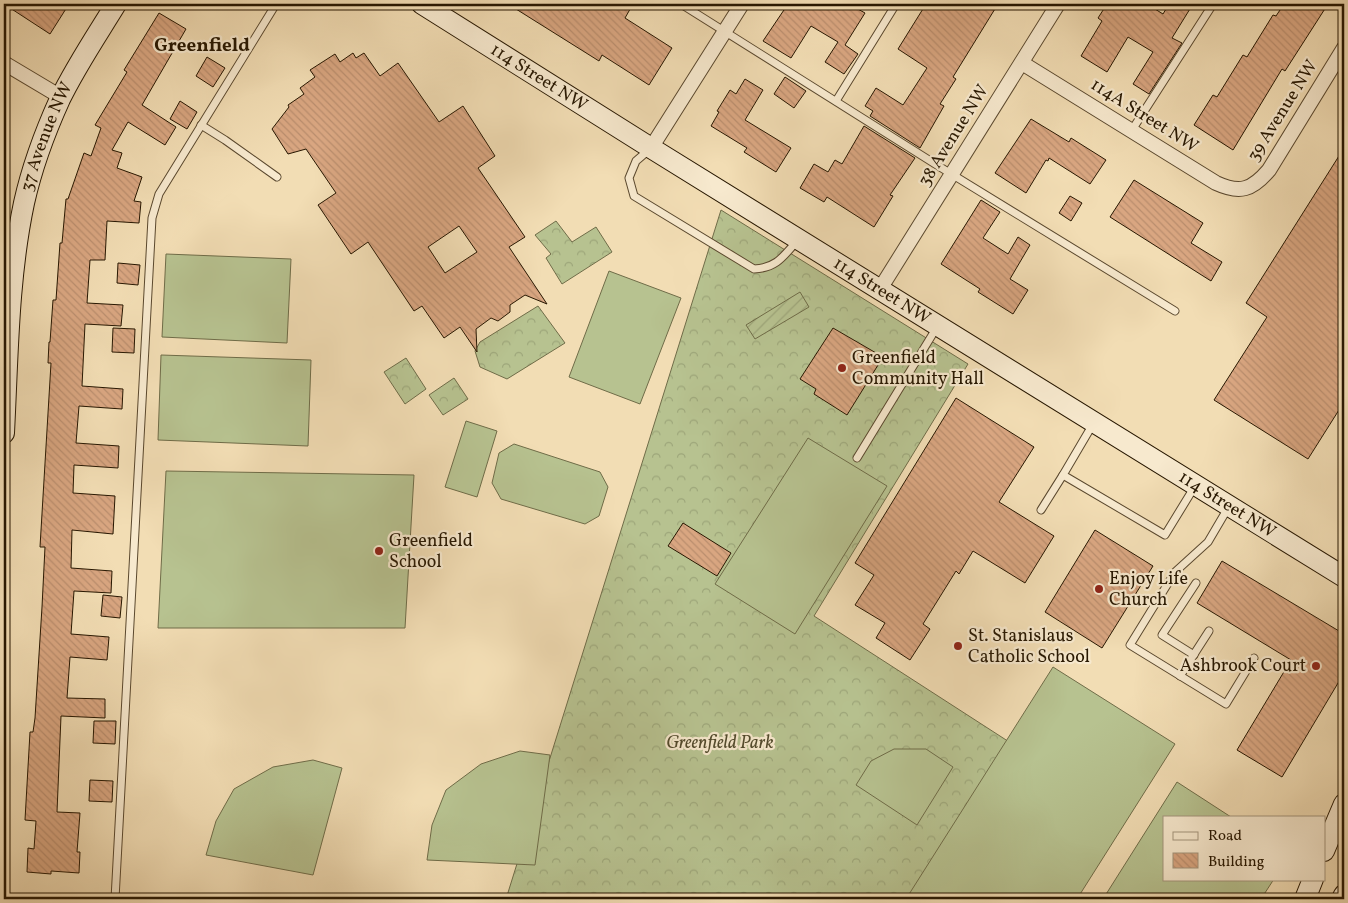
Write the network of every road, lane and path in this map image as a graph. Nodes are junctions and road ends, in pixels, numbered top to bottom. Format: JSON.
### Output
{"nodes":[{"id":1,"x":116,"y":4,"type":"edge"},
{"id":2,"x":276,"y":4,"type":"edge"},
{"id":3,"x":681,"y":4,"type":"edge"},
{"id":4,"x":742,"y":4,"type":"edge"},
{"id":5,"x":896,"y":4,"type":"edge"},
{"id":6,"x":1058,"y":4,"type":"edge"},
{"id":7,"x":1213,"y":4,"type":"edge"},
{"id":8,"x":426,"y":5,"type":"edge"},
{"id":9,"x":725,"y":31,"type":"junction"},
{"id":10,"x":1344,"y":48,"type":"edge"},
{"id":11,"x":1022,"y":62,"type":"junction"},
{"id":12,"x":4,"y":63,"type":"edge"},
{"id":13,"x":61,"y":97,"type":"junction"},
{"id":14,"x":836,"y":101,"type":"junction"},
{"id":15,"x":201,"y":125,"type":"junction"},
{"id":16,"x":1132,"y":130,"type":"junction"},
{"id":17,"x":651,"y":148,"type":"junction"},
{"id":18,"x":952,"y":174,"type":"junction"},
{"id":19,"x":277,"y":177,"type":"dead end"},
{"id":20,"x":1248,"y":188,"type":"joint"},
{"id":21,"x":798,"y":239,"type":"junction"},
{"id":22,"x":880,"y":289,"type":"junction"},
{"id":23,"x":1174,"y":311,"type":"dead end"},
{"id":24,"x":938,"y":325,"type":"junction"},
{"id":25,"x":4,"y":407,"type":"edge"},
{"id":26,"x":1095,"y":422,"type":"junction"},
{"id":27,"x":4,"y":433,"type":"edge"},
{"id":28,"x":857,"y":458,"type":"dead end"},
{"id":29,"x":1063,"y":475,"type":"junction"},
{"id":30,"x":1196,"y":485,"type":"junction"},
{"id":31,"x":1229,"y":506,"type":"junction"},
{"id":32,"x":1041,"y":510,"type":"dead end"},
{"id":33,"x":1344,"y":577,"type":"edge"},
{"id":34,"x":1196,"y":583,"type":"dead end"},
{"id":35,"x":1209,"y":631,"type":"dead end"},
{"id":36,"x":1194,"y":655,"type":"junction"},
{"id":37,"x":1254,"y":658,"type":"dead end"},
{"id":38,"x":1180,"y":676,"type":"junction"},
{"id":39,"x":1344,"y":804,"type":"edge"},
{"id":40,"x":1326,"y":846,"type":"edge"},
{"id":41,"x":1313,"y":880,"type":"edge"},
{"id":42,"x":1344,"y":895,"type":"edge"},
{"id":43,"x":116,"y":899,"type":"edge"},
{"id":44,"x":1305,"y":899,"type":"edge"},
{"id":45,"x":1342,"y":899,"type":"edge"}],
"edges":[{"from":1,"to":13,"type":"street","name":"37 Avenue NW"},
{"from":2,"to":15,"type":"lane"},
{"from":3,"to":9,"type":"lane"},
{"from":4,"to":9,"type":"street"},
{"from":5,"to":14,"type":"lane"},
{"from":6,"to":11,"type":"street","name":"38 Avenue NW"},
{"from":7,"to":16,"type":"lane"},
{"from":8,"to":17,"type":"street","name":"114 Street NW"},
{"from":9,"to":14,"type":"lane"},
{"from":9,"to":17,"type":"street"},
{"from":10,"to":20,"type":"street","name":"39 Avenue NW"},
{"from":11,"to":16,"type":"street","name":"114A Street NW"},
{"from":11,"to":18,"type":"street","name":"38 Avenue NW"},
{"from":12,"to":13,"type":"street"},
{"from":13,"to":25,"type":"street","name":"37 Avenue NW"},
{"from":14,"to":18,"type":"lane"},
{"from":15,"to":19,"type":"lane"},
{"from":15,"to":43,"type":"lane"},
{"from":16,"to":20,"type":"street","name":"114A Street NW"},
{"from":17,"to":21,"type":"street","name":"114 Street NW"},
{"from":17,"to":21,"type":"lane"},
{"from":18,"to":22,"type":"street","name":"38 Avenue NW"},
{"from":18,"to":23,"type":"lane"},
{"from":21,"to":22,"type":"street","name":"114 Street NW"},
{"from":22,"to":24,"type":"street","name":"114 Street NW"},
{"from":24,"to":26,"type":"street","name":"114 Street NW"},
{"from":24,"to":28,"type":"lane"},
{"from":25,"to":27,"type":"street","name":"37 Avenue NW"},
{"from":26,"to":29,"type":"lane"},
{"from":26,"to":30,"type":"street","name":"114 Street NW"},
{"from":29,"to":30,"type":"lane"},
{"from":29,"to":32,"type":"lane"},
{"from":30,"to":31,"type":"street","name":"114 Street NW"},
{"from":31,"to":33,"type":"street","name":"114 Street NW"},
{"from":31,"to":38,"type":"lane"},
{"from":34,"to":36,"type":"lane"},
{"from":35,"to":36,"type":"lane"},
{"from":36,"to":38,"type":"lane"},
{"from":37,"to":38,"type":"lane"},
{"from":39,"to":40,"type":"street"},
{"from":41,"to":44,"type":"street"},
{"from":42,"to":45,"type":"street"}]}
